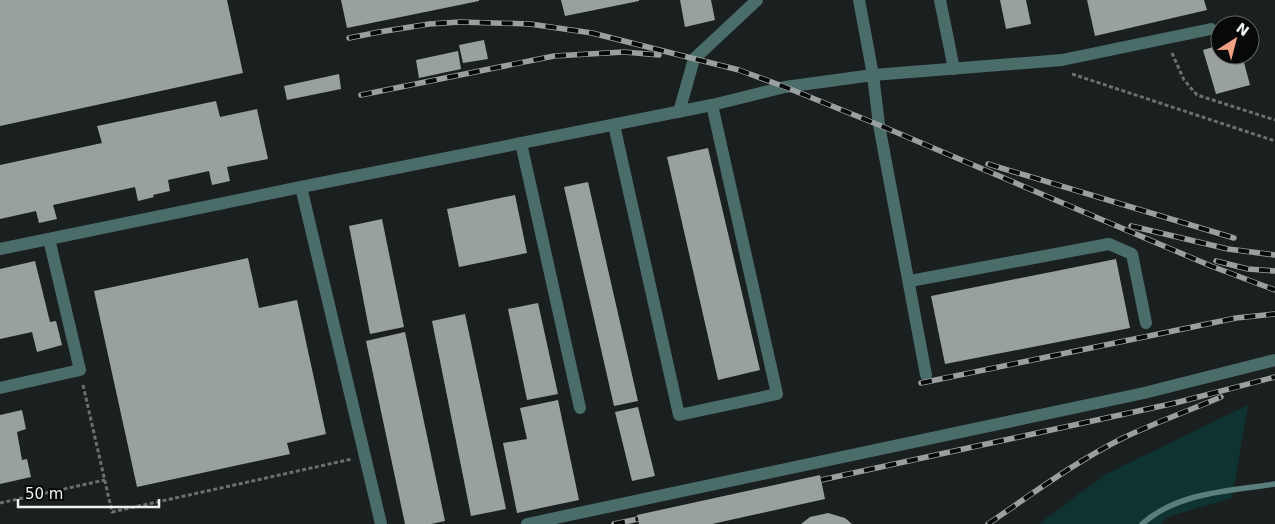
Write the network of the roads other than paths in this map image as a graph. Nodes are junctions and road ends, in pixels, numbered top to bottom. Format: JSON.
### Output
{"nodes":[{"id":1,"x":757,"y":0,"type":"edge"},
{"id":2,"x":859,"y":0,"type":"edge"},
{"id":3,"x":940,"y":0,"type":"edge"},
{"id":4,"x":1210,"y":29,"type":"edge"},
{"id":5,"x":954,"y":69,"type":"junction"},
{"id":6,"x":873,"y":75,"type":"junction"},
{"id":7,"x":712,"y":105,"type":"junction"},
{"id":8,"x":679,"y":112,"type":"junction"},
{"id":9,"x":614,"y":125,"type":"junction"},
{"id":10,"x":521,"y":143,"type":"junction"},
{"id":11,"x":301,"y":187,"type":"junction"},
{"id":12,"x":48,"y":239,"type":"junction"},
{"id":13,"x":0,"y":249,"type":"edge"},
{"id":14,"x":910,"y":281,"type":"junction"},
{"id":15,"x":1146,"y":323,"type":"dead end"},
{"id":16,"x":1275,"y":360,"type":"edge"},
{"id":17,"x":926,"y":375,"type":"dead end"},
{"id":18,"x":0,"y":388,"type":"edge"},
{"id":19,"x":580,"y":408,"type":"dead end"},
{"id":20,"x":381,"y":524,"type":"edge"},
{"id":21,"x":527,"y":524,"type":"edge"}],
"edges":[{"from":1,"to":8,"type":"lane"},
{"from":2,"to":6,"type":"lane"},
{"from":3,"to":5,"type":"lane"},
{"from":4,"to":5,"type":"lane"},
{"from":5,"to":6,"type":"lane"},
{"from":6,"to":7,"type":"lane"},
{"from":6,"to":14,"type":"lane"},
{"from":7,"to":8,"type":"lane"},
{"from":7,"to":9,"type":"lane"},
{"from":8,"to":9,"type":"lane"},
{"from":9,"to":10,"type":"lane"},
{"from":10,"to":11,"type":"lane"},
{"from":10,"to":19,"type":"lane"},
{"from":11,"to":12,"type":"lane"},
{"from":11,"to":20,"type":"lane"},
{"from":12,"to":13,"type":"lane"},
{"from":12,"to":18,"type":"lane"},
{"from":14,"to":15,"type":"lane"},
{"from":14,"to":17,"type":"lane"},
{"from":16,"to":21,"type":"lane"}]}
